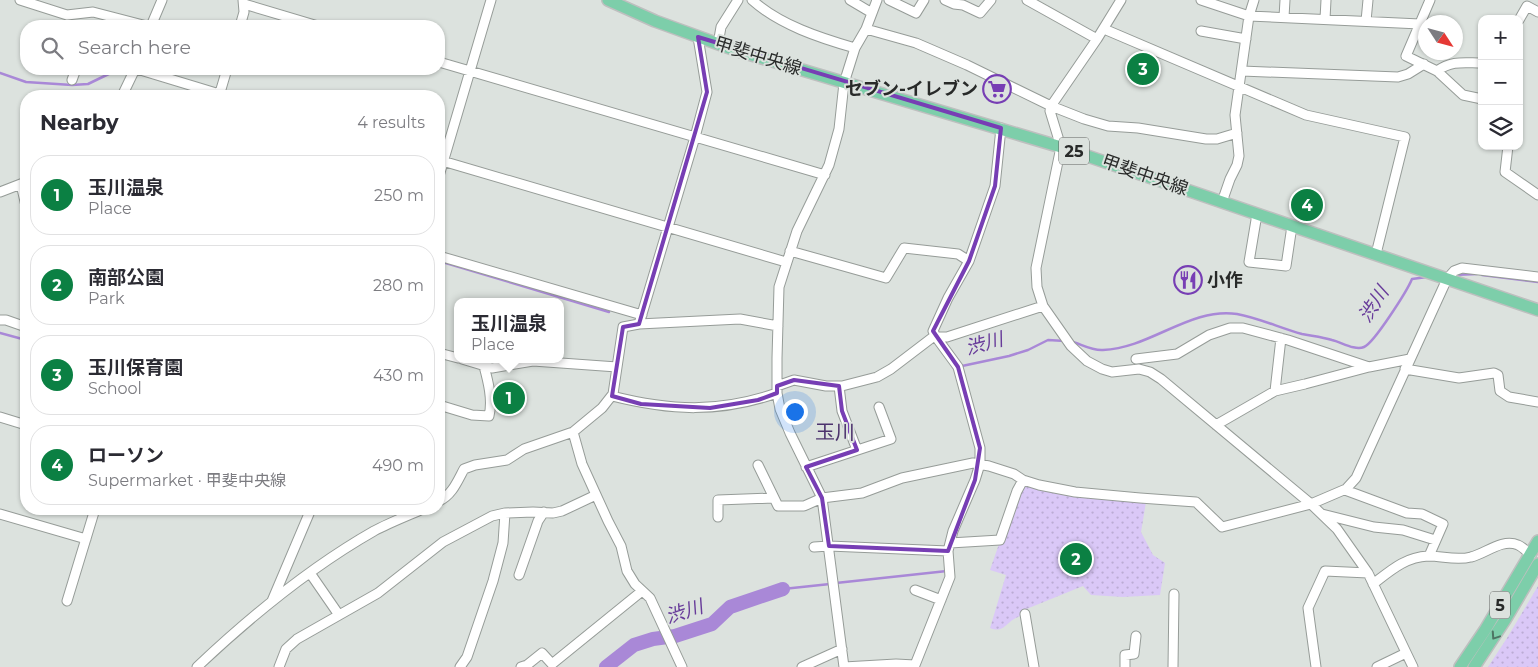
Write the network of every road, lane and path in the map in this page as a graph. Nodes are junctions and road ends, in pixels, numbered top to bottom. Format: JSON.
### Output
{"nodes":[{"id":1,"x":20,"y":0,"type":"edge"},
{"id":2,"x":162,"y":0,"type":"edge"},
{"id":3,"x":491,"y":0,"type":"edge"},
{"id":4,"x":608,"y":0,"type":"edge"},
{"id":5,"x":738,"y":0,"type":"edge"},
{"id":6,"x":752,"y":0,"type":"edge"},
{"id":7,"x":850,"y":0,"type":"edge"},
{"id":8,"x":877,"y":0,"type":"edge"},
{"id":9,"x":889,"y":0,"type":"edge"},
{"id":10,"x":924,"y":0,"type":"edge"},
{"id":11,"x":944,"y":0,"type":"edge"},
{"id":12,"x":991,"y":0,"type":"edge"},
{"id":13,"x":1027,"y":0,"type":"edge"},
{"id":14,"x":1121,"y":0,"type":"edge"},
{"id":15,"x":1201,"y":0,"type":"edge"},
{"id":16,"x":1254,"y":0,"type":"edge"},
{"id":17,"x":1285,"y":0,"type":"edge"},
{"id":18,"x":1326,"y":0,"type":"edge"},
{"id":19,"x":1368,"y":0,"type":"edge"},
{"id":20,"x":1430,"y":0,"type":"edge"},
{"id":21,"x":244,"y":2,"type":"edge"},
{"id":22,"x":1535,"y":7,"type":"edge"},
{"id":23,"x":872,"y":13,"type":"junction"},
{"id":24,"x":1424,"y":15,"type":"edge"},
{"id":25,"x":1522,"y":15,"type":"edge"},
{"id":26,"x":1249,"y":16,"type":"junction"},
{"id":27,"x":1284,"y":17,"type":"junction"},
{"id":28,"x":1325,"y":19,"type":"junction"},
{"id":29,"x":124,"y":20,"type":"edge"},
{"id":30,"x":154,"y":20,"type":"edge"},
{"id":31,"x":242,"y":20,"type":"edge"},
{"id":32,"x":300,"y":20,"type":"edge"},
{"id":33,"x":1366,"y":21,"type":"junction"},
{"id":34,"x":1418,"y":24,"type":"edge"},
{"id":35,"x":1104,"y":29,"type":"junction"},
{"id":36,"x":1418,"y":29,"type":"edge"},
{"id":37,"x":866,"y":30,"type":"junction"},
{"id":38,"x":1201,"y":31,"type":"dead end"},
{"id":39,"x":698,"y":37,"type":"junction"},
{"id":40,"x":1246,"y":38,"type":"junction"},
{"id":41,"x":1097,"y":39,"type":"junction"},
{"id":42,"x":718,"y":44,"type":"junction"},
{"id":43,"x":855,"y":48,"type":"junction"},
{"id":44,"x":1478,"y":63,"type":"edge"},
{"id":45,"x":445,"y":64,"type":"edge"},
{"id":46,"x":1424,"y":64,"type":"junction"},
{"id":47,"x":470,"y":71,"type":"junction"},
{"id":48,"x":1242,"y":71,"type":"junction"},
{"id":49,"x":1437,"y":71,"type":"junction"},
{"id":50,"x":74,"y":75,"type":"edge"},
{"id":51,"x":133,"y":75,"type":"edge"},
{"id":52,"x":155,"y":75,"type":"edge"},
{"id":53,"x":226,"y":75,"type":"edge"},
{"id":54,"x":72,"y":80,"type":"dead end"},
{"id":55,"x":844,"y":83,"type":"junction"},
{"id":56,"x":1240,"y":88,"type":"junction"},
{"id":57,"x":125,"y":90,"type":"edge"},
{"id":58,"x":202,"y":90,"type":"edge"},
{"id":59,"x":222,"y":90,"type":"edge"},
{"id":60,"x":1478,"y":98,"type":"edge"},
{"id":61,"x":1051,"y":106,"type":"junction"},
{"id":62,"x":1001,"y":128,"type":"junction"},
{"id":63,"x":1237,"y":132,"type":"junction"},
{"id":64,"x":696,"y":137,"type":"junction"},
{"id":65,"x":1061,"y":147,"type":"junction"},
{"id":66,"x":445,"y":148,"type":"edge"},
{"id":67,"x":1507,"y":150,"type":"edge"},
{"id":68,"x":445,"y":161,"type":"edge"},
{"id":69,"x":825,"y":175,"type":"junction"},
{"id":70,"x":20,"y":184,"type":"edge"},
{"id":71,"x":0,"y":192,"type":"edge"},
{"id":72,"x":1538,"y":195,"type":"edge"},
{"id":73,"x":1222,"y":202,"type":"junction"},
{"id":74,"x":1257,"y":214,"type":"junction"},
{"id":75,"x":1292,"y":226,"type":"junction"},
{"id":76,"x":668,"y":228,"type":"junction"},
{"id":77,"x":790,"y":251,"type":"junction"},
{"id":78,"x":1376,"y":254,"type":"junction"},
{"id":79,"x":445,"y":258,"type":"edge"},
{"id":80,"x":969,"y":261,"type":"junction"},
{"id":81,"x":786,"y":262,"type":"junction"},
{"id":82,"x":1538,"y":277,"type":"edge"},
{"id":83,"x":1447,"y":279,"type":"junction"},
{"id":84,"x":1043,"y":306,"type":"junction"},
{"id":85,"x":1538,"y":310,"type":"edge"},
{"id":86,"x":0,"y":320,"type":"edge"},
{"id":87,"x":640,"y":320,"type":"junction"},
{"id":88,"x":20,"y":325,"type":"edge"},
{"id":89,"x":778,"y":326,"type":"junction"},
{"id":90,"x":936,"y":337,"type":"junction"},
{"id":91,"x":1282,"y":338,"type":"junction"},
{"id":92,"x":1136,"y":359,"type":"dead end"},
{"id":93,"x":1410,"y":359,"type":"junction"},
{"id":94,"x":475,"y":363,"type":"edge"},
{"id":95,"x":521,"y":363,"type":"edge"},
{"id":96,"x":561,"y":363,"type":"edge"},
{"id":97,"x":484,"y":366,"type":"junction"},
{"id":98,"x":1369,"y":366,"type":"junction"},
{"id":99,"x":617,"y":367,"type":"junction"},
{"id":100,"x":1405,"y":369,"type":"junction"},
{"id":101,"x":839,"y":386,"type":"junction"},
{"id":102,"x":777,"y":390,"type":"junction"},
{"id":103,"x":1276,"y":391,"type":"junction"},
{"id":104,"x":612,"y":396,"type":"junction"},
{"id":105,"x":1538,"y":402,"type":"edge"},
{"id":106,"x":445,"y":407,"type":"edge"},
{"id":107,"x":879,"y":407,"type":"dead end"},
{"id":108,"x":0,"y":417,"type":"edge"},
{"id":109,"x":20,"y":423,"type":"edge"},
{"id":110,"x":1216,"y":425,"type":"junction"},
{"id":111,"x":573,"y":432,"type":"junction"},
{"id":112,"x":857,"y":450,"type":"junction"},
{"id":113,"x":980,"y":464,"type":"junction"},
{"id":114,"x":758,"y":465,"type":"dead end"},
{"id":115,"x":806,"y":467,"type":"junction"},
{"id":116,"x":1023,"y":480,"type":"junction"},
{"id":117,"x":1345,"y":490,"type":"junction"},
{"id":118,"x":596,"y":495,"type":"junction"},
{"id":119,"x":445,"y":498,"type":"edge"},
{"id":120,"x":774,"y":498,"type":"junction"},
{"id":121,"x":822,"y":498,"type":"junction"},
{"id":122,"x":1311,"y":504,"type":"junction"},
{"id":123,"x":544,"y":512,"type":"junction"},
{"id":124,"x":505,"y":513,"type":"junction"},
{"id":125,"x":0,"y":514,"type":"edge"},
{"id":126,"x":1322,"y":514,"type":"junction"},
{"id":127,"x":93,"y":515,"type":"edge"},
{"id":128,"x":308,"y":515,"type":"edge"},
{"id":129,"x":410,"y":515,"type":"edge"},
{"id":130,"x":718,"y":517,"type":"dead end"},
{"id":131,"x":86,"y":539,"type":"junction"},
{"id":132,"x":1435,"y":540,"type":"junction"},
{"id":133,"x":1538,"y":541,"type":"edge"},
{"id":134,"x":829,"y":546,"type":"junction"},
{"id":135,"x":814,"y":547,"type":"dead end"},
{"id":136,"x":949,"y":547,"type":"junction"},
{"id":137,"x":1531,"y":554,"type":"junction"},
{"id":138,"x":1429,"y":556,"type":"junction"},
{"id":139,"x":1538,"y":564,"type":"edge"},
{"id":140,"x":310,"y":572,"type":"junction"},
{"id":141,"x":1368,"y":573,"type":"junction"},
{"id":142,"x":519,"y":575,"type":"dead end"},
{"id":143,"x":1373,"y":584,"type":"junction"},
{"id":144,"x":915,"y":590,"type":"dead end"},
{"id":145,"x":642,"y":591,"type":"junction"},
{"id":146,"x":1174,"y":594,"type":"dead end"},
{"id":147,"x":941,"y":600,"type":"junction"},
{"id":148,"x":67,"y":601,"type":"dead end"},
{"id":149,"x":272,"y":601,"type":"junction"},
{"id":150,"x":1025,"y":614,"type":"dead end"},
{"id":151,"x":339,"y":615,"type":"junction"},
{"id":152,"x":1136,"y":636,"type":"dead end"},
{"id":153,"x":842,"y":650,"type":"junction"},
{"id":154,"x":1406,"y":653,"type":"junction"},
{"id":155,"x":681,"y":666,"type":"edge"},
{"id":156,"x":197,"y":667,"type":"edge"},
{"id":157,"x":279,"y":667,"type":"edge"},
{"id":158,"x":460,"y":667,"type":"edge"},
{"id":159,"x":521,"y":667,"type":"edge"},
{"id":160,"x":802,"y":667,"type":"edge"},
{"id":161,"x":844,"y":667,"type":"edge"},
{"id":162,"x":1034,"y":667,"type":"edge"},
{"id":163,"x":1125,"y":667,"type":"edge"},
{"id":164,"x":1173,"y":667,"type":"edge"},
{"id":165,"x":1316,"y":667,"type":"edge"},
{"id":166,"x":1377,"y":667,"type":"edge"},
{"id":167,"x":1413,"y":667,"type":"edge"},
{"id":168,"x":1460,"y":667,"type":"edge"},
{"id":169,"x":1474,"y":667,"type":"edge"}],
"edges":[{"from":1,"to":29,"type":"street"},
{"from":2,"to":30,"type":"street"},
{"from":3,"to":47,"type":"street"},
{"from":4,"to":39,"type":"main road","name":"甲斐中央線","number":"25"},
{"from":5,"to":42,"type":"street"},
{"from":6,"to":43,"type":"street"},
{"from":7,"to":23,"type":"street"},
{"from":8,"to":23,"type":"street"},
{"from":9,"to":10,"type":"street"},
{"from":11,"to":12,"type":"street"},
{"from":13,"to":41,"type":"street"},
{"from":14,"to":35,"type":"street"},
{"from":15,"to":26,"type":"street"},
{"from":16,"to":26,"type":"street"},
{"from":17,"to":27,"type":"street"},
{"from":18,"to":28,"type":"street"},
{"from":19,"to":33,"type":"street"},
{"from":20,"to":24,"type":"street"},
{"from":21,"to":31,"type":"street"},
{"from":21,"to":32,"type":"street"},
{"from":22,"to":25,"type":"street"},
{"from":23,"to":37,"type":"street"},
{"from":26,"to":27,"type":"street"},
{"from":26,"to":40,"type":"street"},
{"from":27,"to":28,"type":"street"},
{"from":28,"to":33,"type":"street"},
{"from":33,"to":34,"type":"street"},
{"from":35,"to":41,"type":"street"},
{"from":35,"to":56,"type":"street"},
{"from":36,"to":46,"type":"street"},
{"from":37,"to":43,"type":"street"},
{"from":37,"to":61,"type":"street"},
{"from":38,"to":40,"type":"street"},
{"from":39,"to":42,"type":"main road","name":"甲斐中央線","number":"25"},
{"from":39,"to":64,"type":"street"},
{"from":40,"to":48,"type":"street"},
{"from":41,"to":61,"type":"street"},
{"from":42,"to":55,"type":"main road","name":"甲斐中央線","number":"25"},
{"from":43,"to":55,"type":"street"},
{"from":44,"to":49,"type":"street"},
{"from":45,"to":47,"type":"street"},
{"from":46,"to":48,"type":"street"},
{"from":46,"to":49,"type":"street"},
{"from":47,"to":64,"type":"street"},
{"from":47,"to":66,"type":"street"},
{"from":48,"to":56,"type":"street"},
{"from":49,"to":60,"type":"street"},
{"from":50,"to":54,"type":"street"},
{"from":51,"to":57,"type":"street"},
{"from":52,"to":58,"type":"street"},
{"from":53,"to":59,"type":"street"},
{"from":55,"to":62,"type":"main road","name":"甲斐中央線","number":"25"},
{"from":55,"to":69,"type":"street"},
{"from":56,"to":63,"type":"street"},
{"from":56,"to":78,"type":"street"},
{"from":61,"to":63,"type":"street"},
{"from":61,"to":65,"type":"street"},
{"from":62,"to":65,"type":"main road","name":"甲斐中央線","number":"25"},
{"from":62,"to":80,"type":"street"},
{"from":63,"to":73,"type":"street"},
{"from":64,"to":69,"type":"street"},
{"from":64,"to":76,"type":"street"},
{"from":65,"to":73,"type":"main road","name":"甲斐中央線","number":"25"},
{"from":65,"to":84,"type":"street"},
{"from":67,"to":72,"type":"street"},
{"from":68,"to":76,"type":"street"},
{"from":69,"to":77,"type":"street"},
{"from":70,"to":71,"type":"street"},
{"from":73,"to":74,"type":"main road","name":"甲斐中央線","number":"25"},
{"from":74,"to":75,"type":"main road","name":"甲斐中央線","number":"25"},
{"from":74,"to":75,"type":"street"},
{"from":75,"to":78,"type":"main road","name":"甲斐中央線","number":"25"},
{"from":76,"to":81,"type":"street"},
{"from":76,"to":87,"type":"street"},
{"from":77,"to":80,"type":"street"},
{"from":77,"to":81,"type":"street"},
{"from":78,"to":83,"type":"main road","name":"甲斐中央線","number":"25"},
{"from":79,"to":87,"type":"street"},
{"from":80,"to":90,"type":"street"},
{"from":81,"to":89,"type":"street"},
{"from":82,"to":83,"type":"street"},
{"from":83,"to":85,"type":"main road","name":"甲斐中央線","number":"25"},
{"from":83,"to":93,"type":"street"},
{"from":84,"to":90,"type":"street"},
{"from":84,"to":110,"type":"street"},
{"from":86,"to":88,"type":"street"},
{"from":87,"to":89,"type":"street"},
{"from":87,"to":99,"type":"street"},
{"from":89,"to":102,"type":"street"},
{"from":90,"to":101,"type":"street"},
{"from":90,"to":113,"type":"street"},
{"from":91,"to":92,"type":"street"},
{"from":91,"to":98,"type":"street"},
{"from":91,"to":103,"type":"street"},
{"from":93,"to":98,"type":"street"},
{"from":93,"to":100,"type":"street"},
{"from":94,"to":97,"type":"street"},
{"from":95,"to":97,"type":"street"},
{"from":96,"to":99,"type":"street"},
{"from":97,"to":106,"type":"street"},
{"from":98,"to":103,"type":"street"},
{"from":99,"to":104,"type":"street"},
{"from":100,"to":105,"type":"street"},
{"from":100,"to":117,"type":"street"},
{"from":101,"to":102,"type":"street"},
{"from":101,"to":112,"type":"street"},
{"from":102,"to":104,"type":"street"},
{"from":102,"to":115,"type":"street"},
{"from":103,"to":110,"type":"street"},
{"from":104,"to":111,"type":"street"},
{"from":107,"to":112,"type":"street"},
{"from":108,"to":109,"type":"street"},
{"from":110,"to":122,"type":"street"},
{"from":111,"to":118,"type":"street"},
{"from":111,"to":119,"type":"street"},
{"from":112,"to":115,"type":"street"},
{"from":113,"to":116,"type":"street"},
{"from":113,"to":121,"type":"street"},
{"from":113,"to":136,"type":"street"},
{"from":114,"to":120,"type":"street"},
{"from":115,"to":121,"type":"street"},
{"from":116,"to":122,"type":"street"},
{"from":116,"to":136,"type":"street"},
{"from":117,"to":122,"type":"street"},
{"from":117,"to":132,"type":"street"},
{"from":118,"to":123,"type":"street"},
{"from":118,"to":145,"type":"street"},
{"from":120,"to":121,"type":"street"},
{"from":120,"to":130,"type":"street"},
{"from":121,"to":134,"type":"street"},
{"from":122,"to":126,"type":"street"},
{"from":123,"to":124,"type":"street"},
{"from":123,"to":142,"type":"street"},
{"from":124,"to":151,"type":"street"},
{"from":124,"to":158,"type":"street"},
{"from":125,"to":131,"type":"street"},
{"from":126,"to":132,"type":"street"},
{"from":126,"to":141,"type":"street"},
{"from":127,"to":131,"type":"street"},
{"from":128,"to":149,"type":"street"},
{"from":129,"to":140,"type":"street"},
{"from":131,"to":148,"type":"street"},
{"from":132,"to":138,"type":"street"},
{"from":133,"to":137,"type":"main road","number":"5"},
{"from":134,"to":135,"type":"street"},
{"from":134,"to":136,"type":"street"},
{"from":134,"to":153,"type":"street"},
{"from":136,"to":147,"type":"street"},
{"from":137,"to":138,"type":"street"},
{"from":137,"to":168,"type":"main road","number":"5"},
{"from":138,"to":143,"type":"street"},
{"from":139,"to":169,"type":"main road","number":"5","one_way":true},
{"from":140,"to":149,"type":"street"},
{"from":140,"to":151,"type":"street"},
{"from":141,"to":143,"type":"street"},
{"from":141,"to":165,"type":"street"},
{"from":143,"to":154,"type":"street"},
{"from":144,"to":147,"type":"street"},
{"from":145,"to":155,"type":"street"},
{"from":145,"to":159,"type":"street"},
{"from":146,"to":164,"type":"street"},
{"from":147,"to":161,"type":"street"},
{"from":149,"to":156,"type":"street"},
{"from":150,"to":162,"type":"street"},
{"from":151,"to":157,"type":"street"},
{"from":152,"to":163,"type":"street"},
{"from":153,"to":160,"type":"street"},
{"from":153,"to":161,"type":"street"},
{"from":154,"to":166,"type":"street"},
{"from":154,"to":167,"type":"street"}]}
